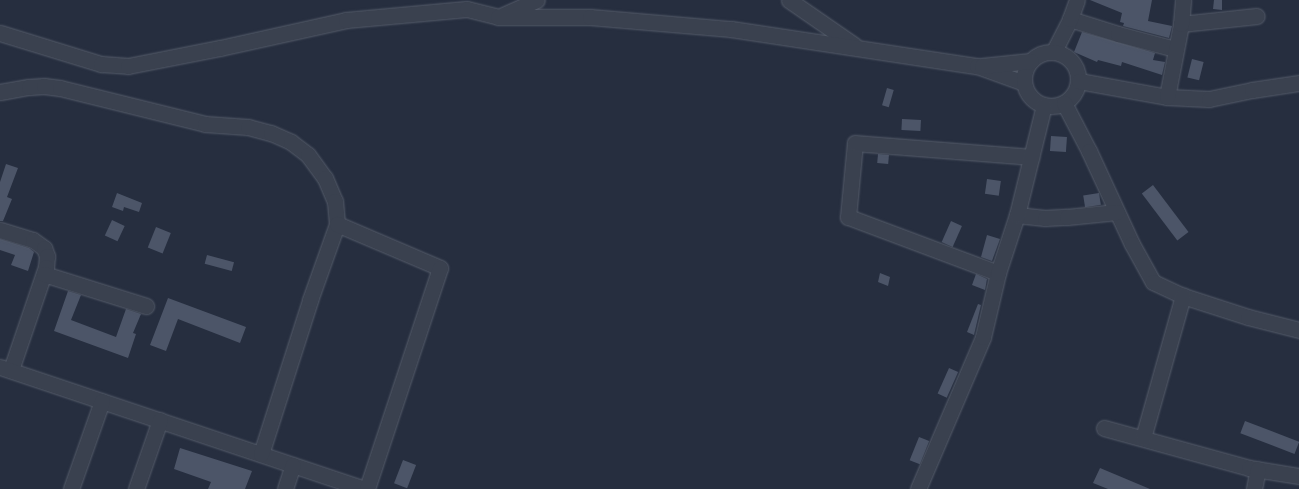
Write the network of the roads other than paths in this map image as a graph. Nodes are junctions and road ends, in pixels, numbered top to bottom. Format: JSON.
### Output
{"nodes":[{"id":1,"x":537,"y":0,"type":"edge"},
{"id":2,"x":789,"y":0,"type":"edge"},
{"id":3,"x":1077,"y":0,"type":"edge"},
{"id":4,"x":1183,"y":0,"type":"edge"},
{"id":5,"x":467,"y":4,"type":"edge"},
{"id":6,"x":1257,"y":16,"type":"dead end"},
{"id":7,"x":498,"y":17,"type":"junction"},
{"id":8,"x":1070,"y":19,"type":"junction"},
{"id":9,"x":1181,"y":24,"type":"junction"},
{"id":10,"x":0,"y":33,"type":"edge"},
{"id":11,"x":857,"y":47,"type":"junction"},
{"id":12,"x":1175,"y":49,"type":"junction"},
{"id":13,"x":1054,"y":51,"type":"junction"},
{"id":14,"x":1031,"y":61,"type":"junction"},
{"id":15,"x":977,"y":66,"type":"junction"},
{"id":16,"x":1079,"y":80,"type":"junction"},
{"id":17,"x":1024,"y":83,"type":"junction"},
{"id":18,"x":1299,"y":83,"type":"edge"},
{"id":19,"x":0,"y":92,"type":"edge"},
{"id":20,"x":1167,"y":97,"type":"junction"},
{"id":21,"x":1064,"y":103,"type":"junction"},
{"id":22,"x":1044,"y":105,"type":"junction"},
{"id":23,"x":1031,"y":157,"type":"junction"},
{"id":24,"x":1117,"y":212,"type":"junction"},
{"id":25,"x":1017,"y":215,"type":"junction"},
{"id":26,"x":337,"y":224,"type":"junction"},
{"id":27,"x":0,"y":230,"type":"edge"},
{"id":28,"x":998,"y":272,"type":"junction"},
{"id":29,"x":44,"y":274,"type":"junction"},
{"id":30,"x":1183,"y":296,"type":"junction"},
{"id":31,"x":146,"y":306,"type":"dead end"},
{"id":32,"x":1299,"y":330,"type":"edge"},
{"id":33,"x":6,"y":369,"type":"edge"},
{"id":34,"x":102,"y":401,"type":"junction"},
{"id":35,"x":160,"y":420,"type":"junction"},
{"id":36,"x":1104,"y":428,"type":"dead end"},
{"id":37,"x":1143,"y":438,"type":"junction"},
{"id":38,"x":261,"y":454,"type":"junction"},
{"id":39,"x":293,"y":465,"type":"junction"},
{"id":40,"x":1258,"y":469,"type":"junction"},
{"id":41,"x":1299,"y":476,"type":"edge"},
{"id":42,"x":71,"y":489,"type":"edge"},
{"id":43,"x":136,"y":489,"type":"edge"},
{"id":44,"x":285,"y":489,"type":"edge"},
{"id":45,"x":366,"y":489,"type":"edge"},
{"id":46,"x":918,"y":489,"type":"edge"},
{"id":47,"x":1254,"y":489,"type":"edge"}],
"edges":[{"from":1,"to":7,"type":"street"},
{"from":2,"to":11,"type":"street"},
{"from":3,"to":8,"type":"street"},
{"from":4,"to":9,"type":"street"},
{"from":5,"to":7,"type":"street"},
{"from":5,"to":10,"type":"street"},
{"from":6,"to":9,"type":"street"},
{"from":7,"to":11,"type":"street"},
{"from":8,"to":12,"type":"street"},
{"from":8,"to":13,"type":"street"},
{"from":9,"to":12,"type":"street"},
{"from":11,"to":15,"type":"street"},
{"from":12,"to":20,"type":"street"},
{"from":13,"to":14,"type":"street"},
{"from":13,"to":16,"type":"street"},
{"from":14,"to":15,"type":"street"},
{"from":14,"to":17,"type":"street"},
{"from":15,"to":17,"type":"street"},
{"from":16,"to":20,"type":"street"},
{"from":16,"to":21,"type":"street"},
{"from":17,"to":22,"type":"street"},
{"from":18,"to":20,"type":"street"},
{"from":19,"to":26,"type":"street"},
{"from":21,"to":22,"type":"street"},
{"from":21,"to":24,"type":"street"},
{"from":22,"to":23,"type":"street"},
{"from":23,"to":25,"type":"street"},
{"from":23,"to":28,"type":"street"},
{"from":24,"to":25,"type":"street"},
{"from":24,"to":30,"type":"street"},
{"from":25,"to":28,"type":"street"},
{"from":26,"to":38,"type":"street"},
{"from":26,"to":45,"type":"street"},
{"from":27,"to":29,"type":"street"},
{"from":28,"to":46,"type":"street"},
{"from":29,"to":31,"type":"street"},
{"from":29,"to":33,"type":"street"},
{"from":30,"to":32,"type":"street"},
{"from":30,"to":37,"type":"street"},
{"from":33,"to":34,"type":"street"},
{"from":34,"to":35,"type":"street"},
{"from":34,"to":42,"type":"street"},
{"from":35,"to":38,"type":"street"},
{"from":35,"to":43,"type":"street"},
{"from":36,"to":37,"type":"street"},
{"from":37,"to":40,"type":"street"},
{"from":38,"to":39,"type":"street"},
{"from":39,"to":44,"type":"street"},
{"from":39,"to":45,"type":"street"},
{"from":40,"to":41,"type":"street"},
{"from":40,"to":47,"type":"street"}]}
